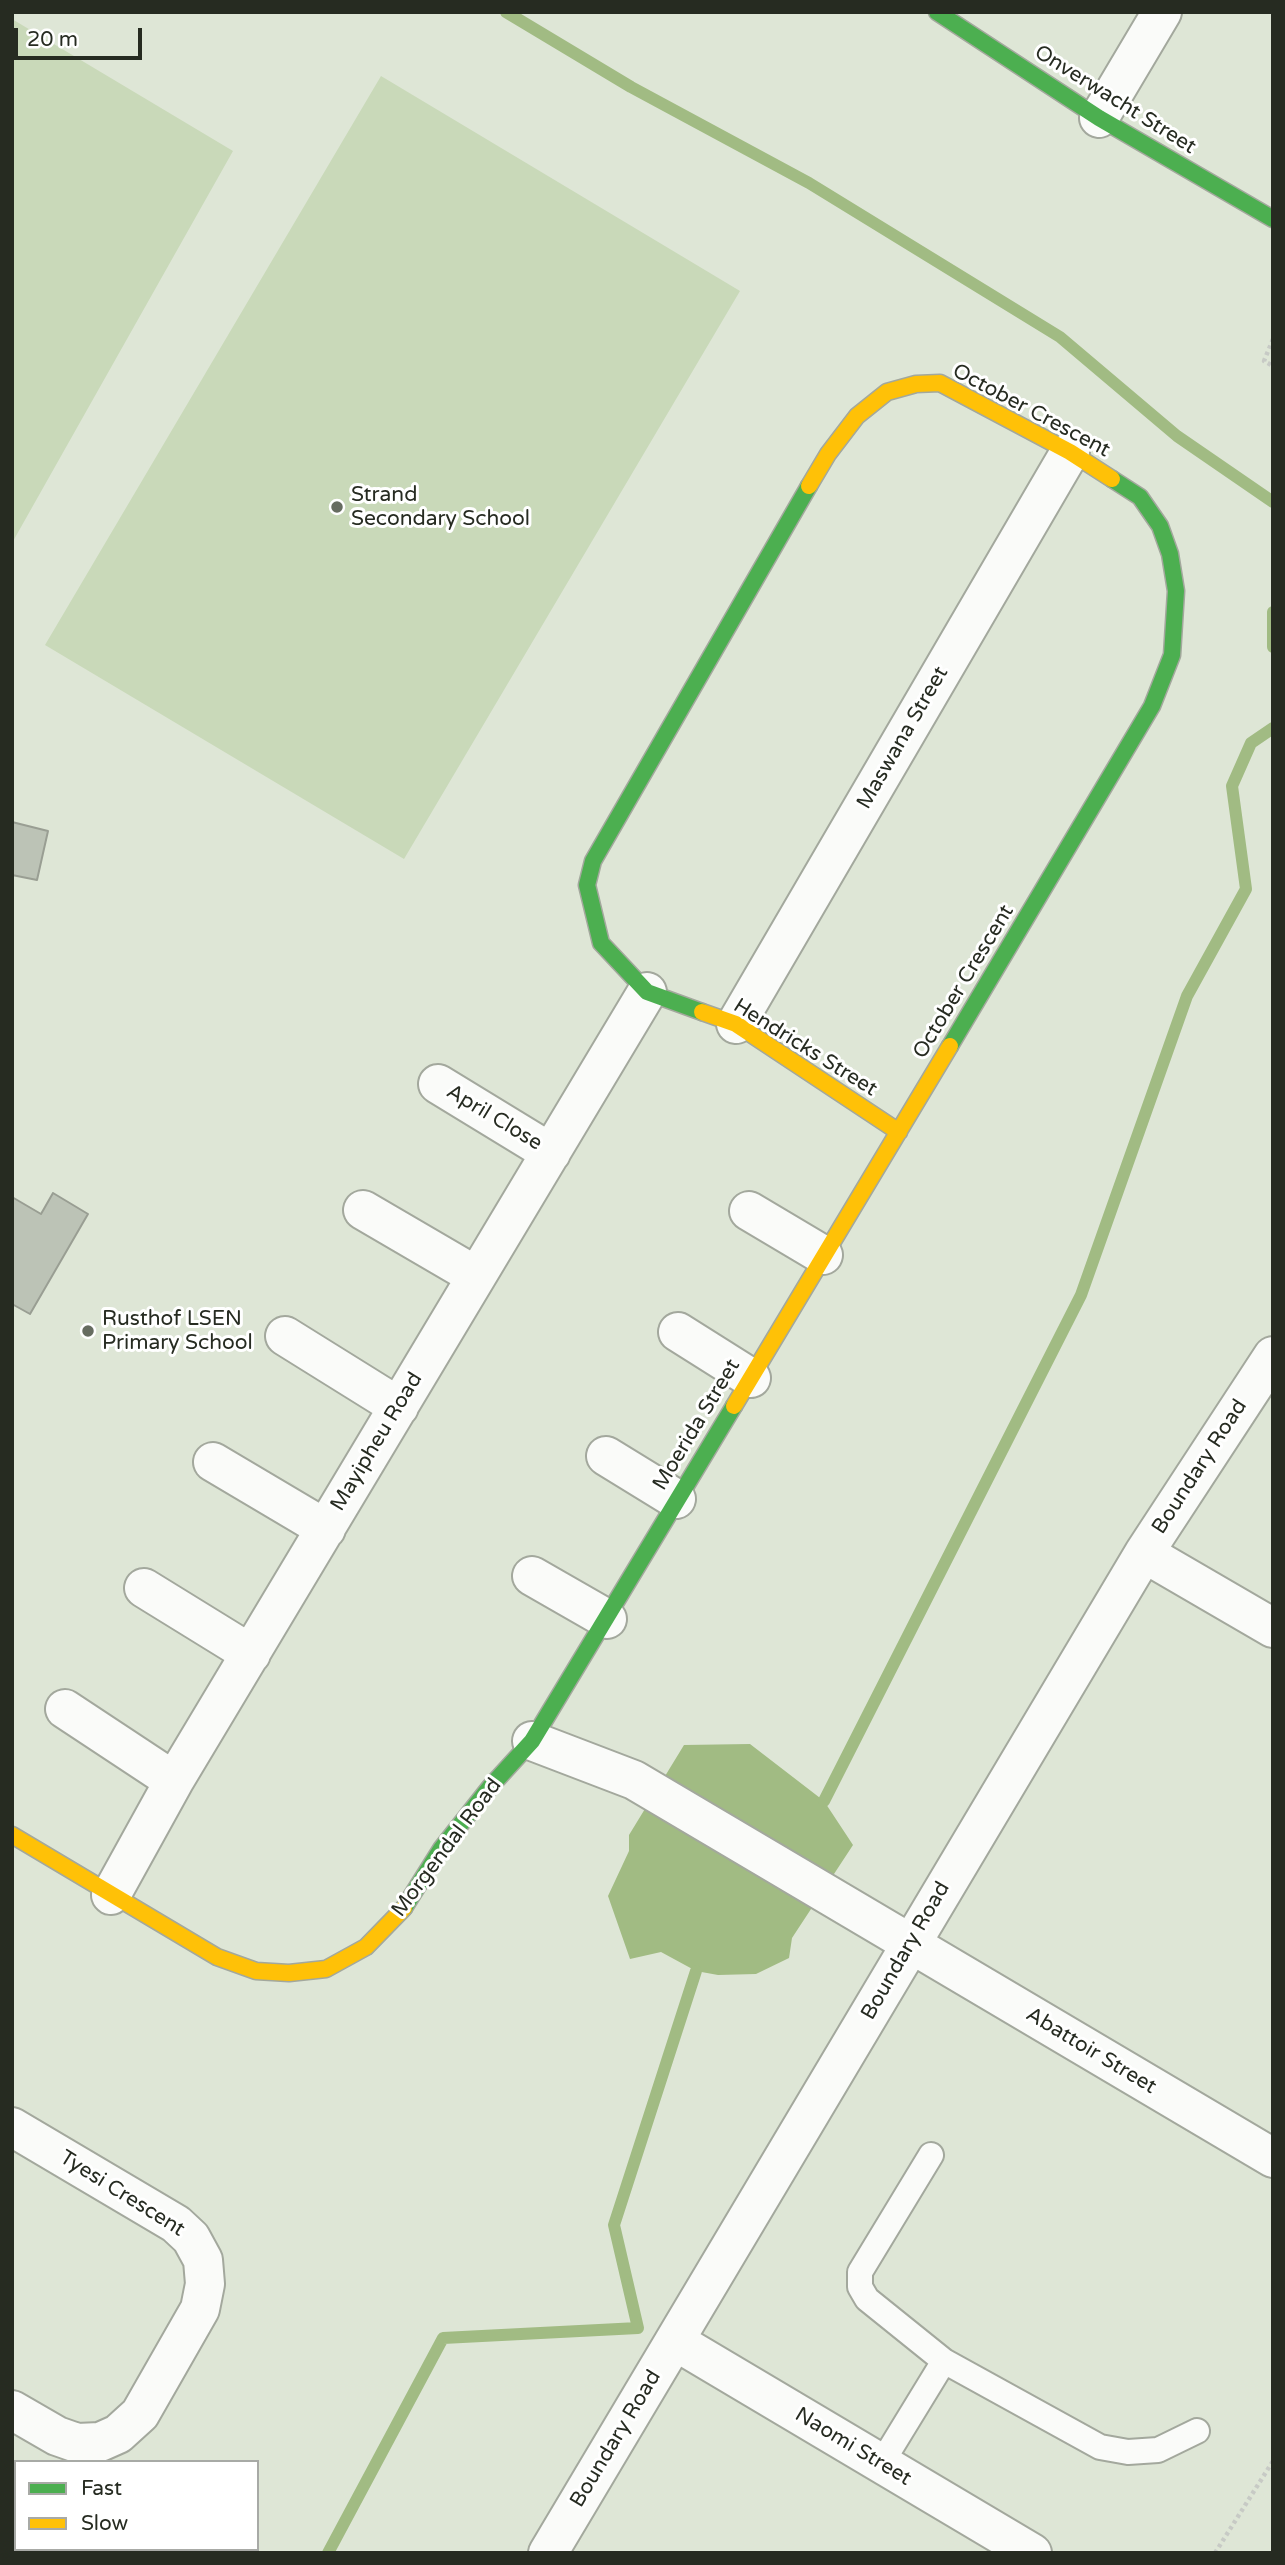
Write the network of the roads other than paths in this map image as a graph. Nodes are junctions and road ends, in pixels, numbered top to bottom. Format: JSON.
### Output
{"nodes":[{"id":1,"x":937,"y":12,"type":"edge"},
{"id":2,"x":1162,"y":12,"type":"edge"},
{"id":3,"x":1099,"y":118,"type":"junction"},
{"id":4,"x":1273,"y":219,"type":"edge"},
{"id":5,"x":1070,"y":452,"type":"junction"},
{"id":6,"x":647,"y":992,"type":"junction"},
{"id":7,"x":736,"y":1024,"type":"junction"},
{"id":8,"x":438,"y":1084,"type":"dead end"},
{"id":9,"x":899,"y":1132,"type":"junction"},
{"id":10,"x":551,"y":1153,"type":"junction"},
{"id":11,"x":363,"y":1210,"type":"dead end"},
{"id":12,"x":749,"y":1211,"type":"dead end"},
{"id":13,"x":823,"y":1255,"type":"junction"},
{"id":14,"x":477,"y":1276,"type":"junction"},
{"id":15,"x":678,"y":1332,"type":"dead end"},
{"id":16,"x":285,"y":1336,"type":"dead end"},
{"id":17,"x":1273,"y":1356,"type":"edge"},
{"id":18,"x":751,"y":1378,"type":"junction"},
{"id":19,"x":399,"y":1407,"type":"junction"},
{"id":20,"x":606,"y":1456,"type":"dead end"},
{"id":21,"x":213,"y":1462,"type":"dead end"},
{"id":22,"x":676,"y":1499,"type":"junction"},
{"id":23,"x":326,"y":1529,"type":"junction"},
{"id":24,"x":1144,"y":1553,"type":"junction"},
{"id":25,"x":532,"y":1576,"type":"dead end"},
{"id":26,"x":144,"y":1588,"type":"dead end"},
{"id":27,"x":607,"y":1619,"type":"junction"},
{"id":28,"x":1273,"y":1628,"type":"edge"},
{"id":29,"x":251,"y":1654,"type":"junction"},
{"id":30,"x":65,"y":1709,"type":"dead end"},
{"id":31,"x":532,"y":1741,"type":"junction"},
{"id":32,"x":174,"y":1781,"type":"junction"},
{"id":33,"x":12,"y":1835,"type":"edge"},
{"id":34,"x":111,"y":1895,"type":"junction"},
{"id":35,"x":911,"y":1942,"type":"junction"},
{"id":36,"x":12,"y":2127,"type":"edge"},
{"id":37,"x":931,"y":2155,"type":"dead end"},
{"id":38,"x":1273,"y":2158,"type":"edge"},
{"id":39,"x":674,"y":2341,"type":"junction"},
{"id":40,"x":944,"y":2361,"type":"junction"},
{"id":41,"x":12,"y":2410,"type":"edge"},
{"id":42,"x":1197,"y":2431,"type":"dead end"},
{"id":43,"x":881,"y":2464,"type":"junction"},
{"id":44,"x":548,"y":2553,"type":"edge"},
{"id":45,"x":1032,"y":2553,"type":"edge"}],
"edges":[{"from":1,"to":3,"type":"street","name":"Onverwacht Street"},
{"from":2,"to":3,"type":"street"},
{"from":3,"to":4,"type":"street","name":"Onverwacht Street"},
{"from":5,"to":6,"type":"street","name":"October Crescent"},
{"from":5,"to":7,"type":"street","name":"Maswana Street"},
{"from":5,"to":9,"type":"street","name":"October Crescent"},
{"from":6,"to":7,"type":"street","name":"Hendricks Street"},
{"from":6,"to":10,"type":"street","name":"Mayipheu Road"},
{"from":7,"to":9,"type":"street","name":"Hendricks Street"},
{"from":8,"to":10,"type":"street","name":"April Close"},
{"from":9,"to":13,"type":"street","name":"Moerida Street"},
{"from":10,"to":14,"type":"street","name":"Mayipheu Road"},
{"from":11,"to":14,"type":"street"},
{"from":12,"to":13,"type":"street"},
{"from":13,"to":18,"type":"street","name":"Moerida Street"},
{"from":14,"to":19,"type":"street","name":"Mayipheu Road"},
{"from":15,"to":18,"type":"street"},
{"from":16,"to":19,"type":"street"},
{"from":17,"to":24,"type":"street","name":"Boundary Road"},
{"from":18,"to":22,"type":"street","name":"Moerida Street"},
{"from":19,"to":23,"type":"street","name":"Mayipheu Road"},
{"from":20,"to":22,"type":"street"},
{"from":21,"to":23,"type":"street"},
{"from":22,"to":27,"type":"street","name":"Moerida Street"},
{"from":23,"to":29,"type":"street","name":"Mayipheu Road"},
{"from":24,"to":28,"type":"street"},
{"from":24,"to":35,"type":"street","name":"Boundary Road"},
{"from":25,"to":27,"type":"street"},
{"from":26,"to":29,"type":"street"},
{"from":27,"to":31,"type":"street","name":"Moerida Street"},
{"from":29,"to":32,"type":"street","name":"Mayipheu Road"},
{"from":30,"to":32,"type":"street"},
{"from":31,"to":34,"type":"street","name":"Morgendal Road"},
{"from":31,"to":35,"type":"street"},
{"from":32,"to":34,"type":"street","name":"Mayipheu Road"},
{"from":33,"to":34,"type":"street","name":"Morgendal Road"},
{"from":35,"to":38,"type":"street","name":"Abattoir Street"},
{"from":35,"to":39,"type":"street","name":"Boundary Road"},
{"from":36,"to":41,"type":"street","name":"Tyesi Crescent"},
{"from":37,"to":40,"type":"lane"},
{"from":39,"to":43,"type":"street","name":"Naomi Street"},
{"from":39,"to":44,"type":"street","name":"Boundary Road"},
{"from":40,"to":42,"type":"lane"},
{"from":40,"to":43,"type":"lane"},
{"from":43,"to":45,"type":"street","name":"Naomi Street"}]}
